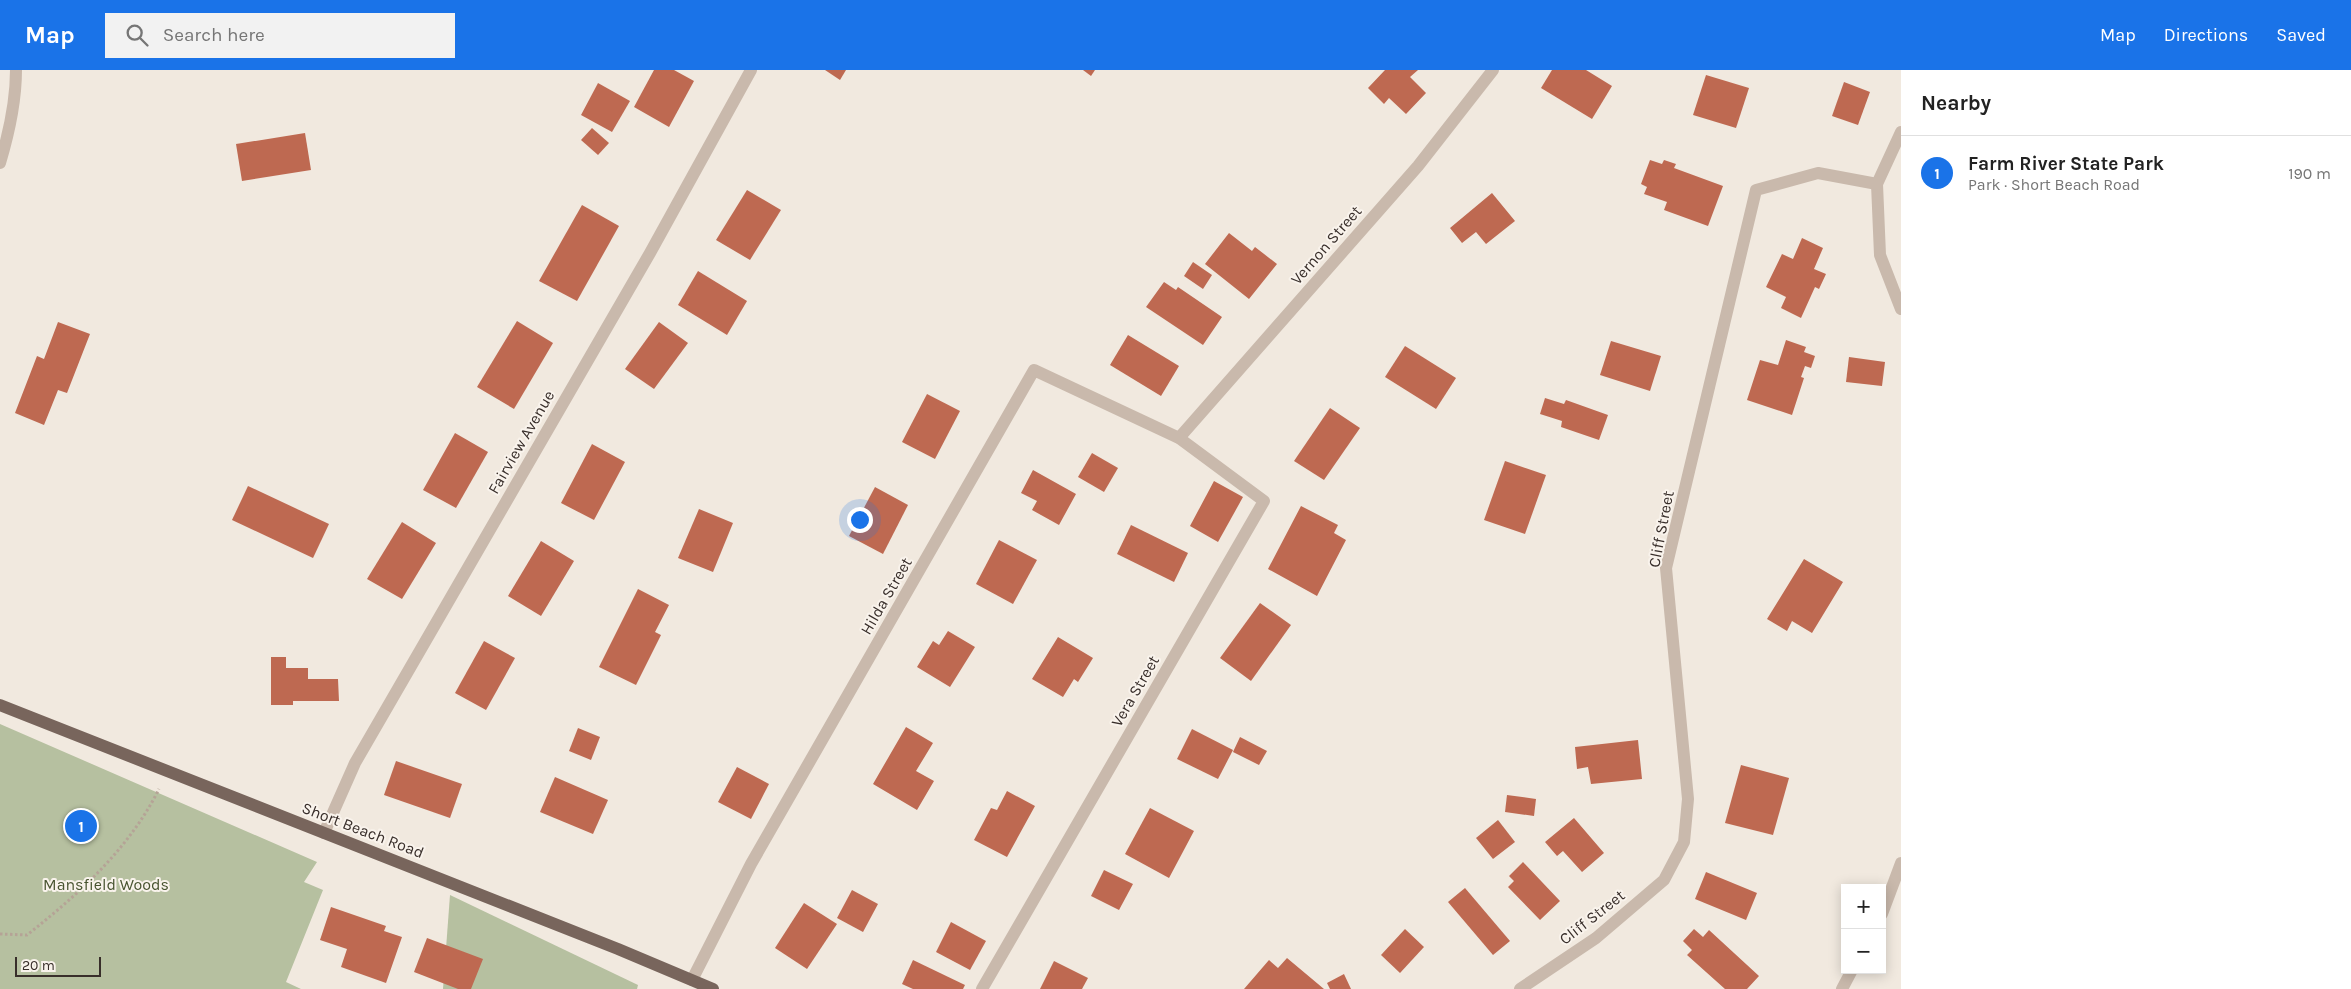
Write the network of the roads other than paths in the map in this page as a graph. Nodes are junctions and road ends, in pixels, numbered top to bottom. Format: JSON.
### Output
{"nodes":[{"id":1,"x":16,"y":70,"type":"edge"},
{"id":2,"x":751,"y":70,"type":"edge"},
{"id":3,"x":1493,"y":70,"type":"edge"},
{"id":4,"x":1901,"y":132,"type":"edge"},
{"id":5,"x":0,"y":163,"type":"edge"},
{"id":6,"x":1878,"y":184,"type":"junction"},
{"id":7,"x":1901,"y":309,"type":"edge"},
{"id":8,"x":1179,"y":438,"type":"junction"},
{"id":9,"x":0,"y":705,"type":"edge"},
{"id":10,"x":324,"y":833,"type":"junction"},
{"id":11,"x":1901,"y":863,"type":"edge"},
{"id":12,"x":1886,"y":903,"type":"edge"},
{"id":13,"x":1850,"y":974,"type":"edge"},
{"id":14,"x":692,"y":980,"type":"junction"},
{"id":15,"x":713,"y":989,"type":"edge"},
{"id":16,"x":982,"y":989,"type":"edge"},
{"id":17,"x":1520,"y":989,"type":"edge"},
{"id":18,"x":1842,"y":989,"type":"edge"}],
"edges":[{"from":1,"to":5,"type":"street"},
{"from":2,"to":10,"type":"street","name":"Fairview Avenue"},
{"from":3,"to":8,"type":"street","name":"Vernon Street"},
{"from":4,"to":6,"type":"street"},
{"from":6,"to":7,"type":"street"},
{"from":6,"to":17,"type":"street","name":"Cliff Street"},
{"from":8,"to":14,"type":"street","name":"Hilda Street"},
{"from":8,"to":16,"type":"street","name":"Vera Street"},
{"from":9,"to":10,"type":"main road","name":"Short Beach Road"},
{"from":10,"to":14,"type":"main road","name":"Short Beach Road"},
{"from":11,"to":12,"type":"street"},
{"from":13,"to":18,"type":"street"},
{"from":14,"to":15,"type":"main road","name":"Short Beach Road"}]}
